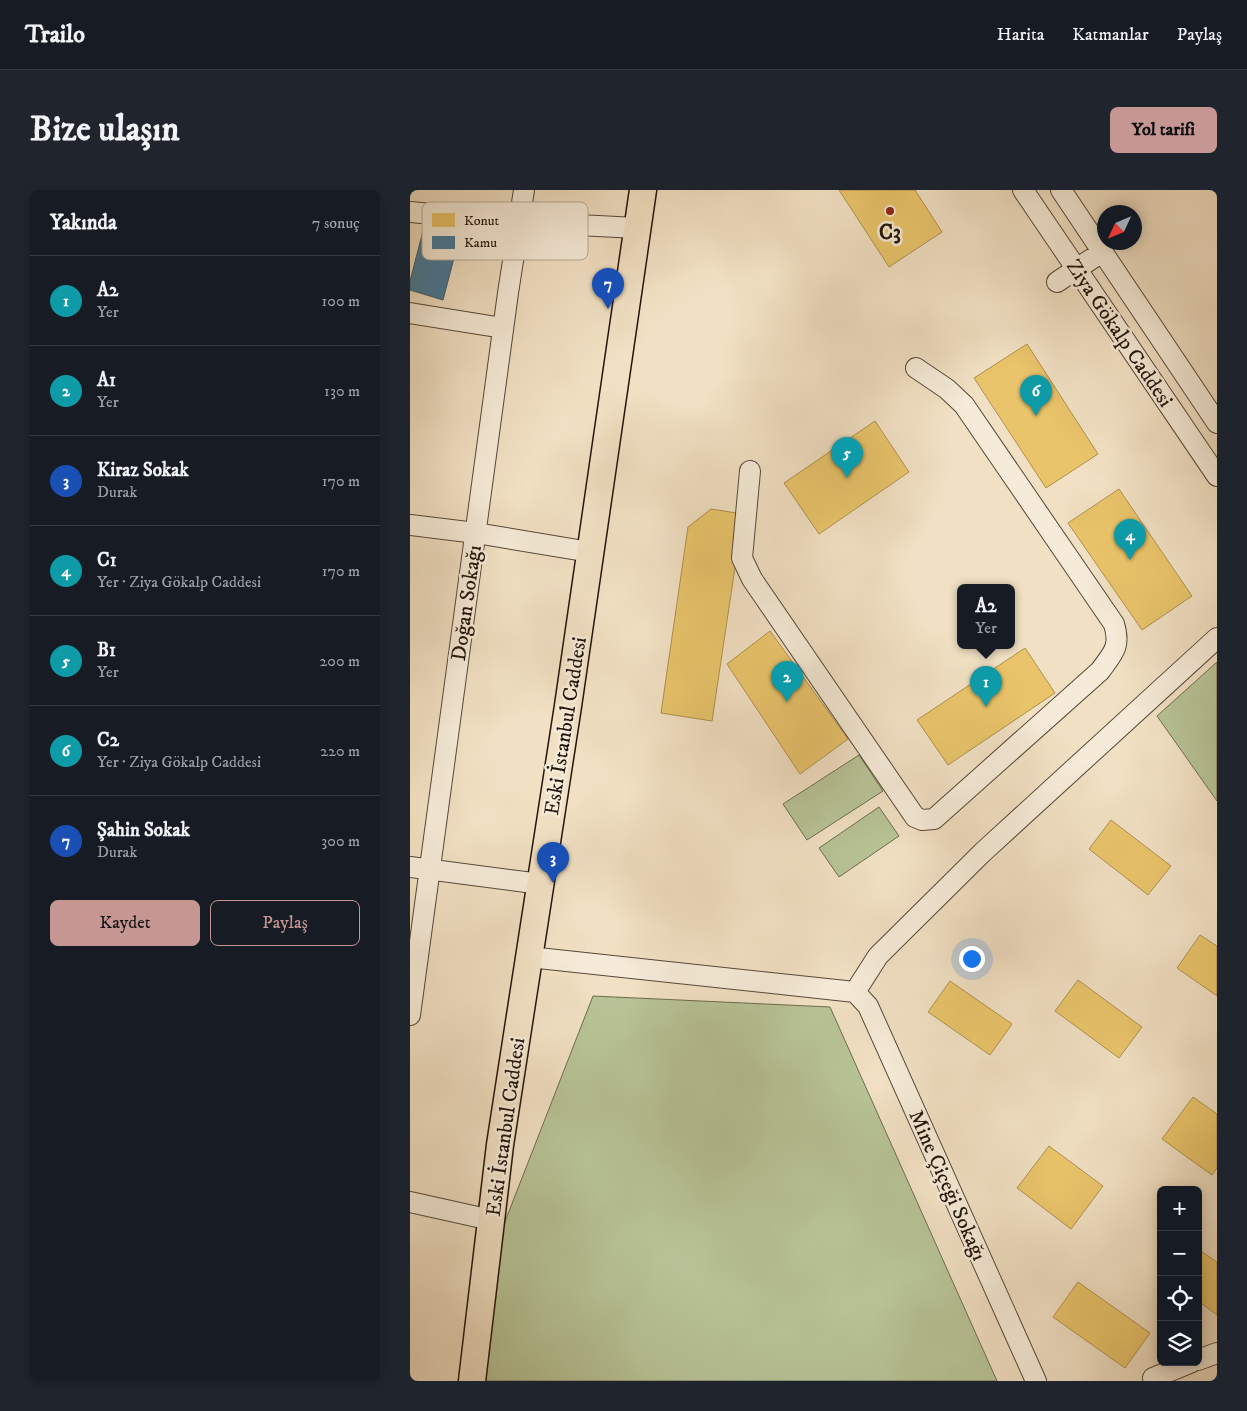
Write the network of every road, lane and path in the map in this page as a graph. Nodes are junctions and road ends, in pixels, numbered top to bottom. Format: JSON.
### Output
{"nodes":[{"id":1,"x":643,"y":190,"type":"edge"},
{"id":2,"x":1023,"y":190,"type":"edge"},
{"id":3,"x":1061,"y":190,"type":"edge"},
{"id":4,"x":588,"y":226,"type":"edge"},
{"id":5,"x":637,"y":228,"type":"junction"},
{"id":6,"x":1102,"y":252,"type":"junction"},
{"id":7,"x":513,"y":260,"type":"edge"},
{"id":8,"x":1076,"y":269,"type":"junction"},
{"id":9,"x":1057,"y":282,"type":"dead end"},
{"id":10,"x":410,"y":313,"type":"edge"},
{"id":11,"x":503,"y":328,"type":"junction"},
{"id":12,"x":916,"y":368,"type":"dead end"},
{"id":13,"x":1217,"y":423,"type":"edge"},
{"id":14,"x":750,"y":471,"type":"dead end"},
{"id":15,"x":1217,"y":476,"type":"edge"},
{"id":16,"x":410,"y":525,"type":"edge"},
{"id":17,"x":476,"y":533,"type":"junction"},
{"id":18,"x":590,"y":552,"type":"junction"},
{"id":19,"x":1217,"y":638,"type":"edge"},
{"id":20,"x":410,"y":867,"type":"edge"},
{"id":21,"x":431,"y":870,"type":"junction"},
{"id":22,"x":541,"y":884,"type":"junction"},
{"id":23,"x":529,"y":957,"type":"junction"},
{"id":24,"x":855,"y":992,"type":"junction"},
{"id":25,"x":410,"y":1015,"type":"edge"},
{"id":26,"x":410,"y":1202,"type":"edge"},
{"id":27,"x":491,"y":1220,"type":"junction"},
{"id":28,"x":1217,"y":1353,"type":"edge"},
{"id":29,"x":1202,"y":1359,"type":"edge"},
{"id":30,"x":1182,"y":1366,"type":"edge"},
{"id":31,"x":1153,"y":1378,"type":"dead end"},
{"id":32,"x":472,"y":1381,"type":"edge"},
{"id":33,"x":1036,"y":1381,"type":"edge"}],
"edges":[{"from":1,"to":5,"type":"main road","name":"Eski İstanbul Caddesi"},
{"from":2,"to":8,"type":"street","name":"Ziya Gökalp Caddesi"},
{"from":3,"to":6,"type":"street","name":"Ziya Gökalp Caddesi"},
{"from":4,"to":5,"type":"street"},
{"from":5,"to":18,"type":"main road","name":"Eski İstanbul Caddesi"},
{"from":6,"to":8,"type":"street"},
{"from":6,"to":13,"type":"street","name":"Ziya Gökalp Caddesi"},
{"from":7,"to":11,"type":"street","name":"Doğan Sokağı"},
{"from":8,"to":9,"type":"street"},
{"from":8,"to":15,"type":"street","name":"Ziya Gökalp Caddesi"},
{"from":10,"to":11,"type":"street"},
{"from":11,"to":17,"type":"street","name":"Doğan Sokağı"},
{"from":12,"to":14,"type":"street"},
{"from":16,"to":17,"type":"street"},
{"from":17,"to":18,"type":"street"},
{"from":17,"to":21,"type":"street","name":"Doğan Sokağı"},
{"from":18,"to":22,"type":"main road","name":"Eski İstanbul Caddesi"},
{"from":19,"to":24,"type":"street"},
{"from":20,"to":21,"type":"street"},
{"from":21,"to":22,"type":"street"},
{"from":21,"to":25,"type":"street","name":"Doğan Sokağı"},
{"from":22,"to":23,"type":"main road","name":"Eski İstanbul Caddesi"},
{"from":23,"to":24,"type":"street"},
{"from":23,"to":27,"type":"main road","name":"Eski İstanbul Caddesi"},
{"from":24,"to":33,"type":"street","name":"Mine Çiçeği Sokağı"},
{"from":26,"to":27,"type":"street"},
{"from":27,"to":32,"type":"main road","name":"Eski İstanbul Caddesi"},
{"from":28,"to":29,"type":"street"},
{"from":30,"to":31,"type":"street"}]}
